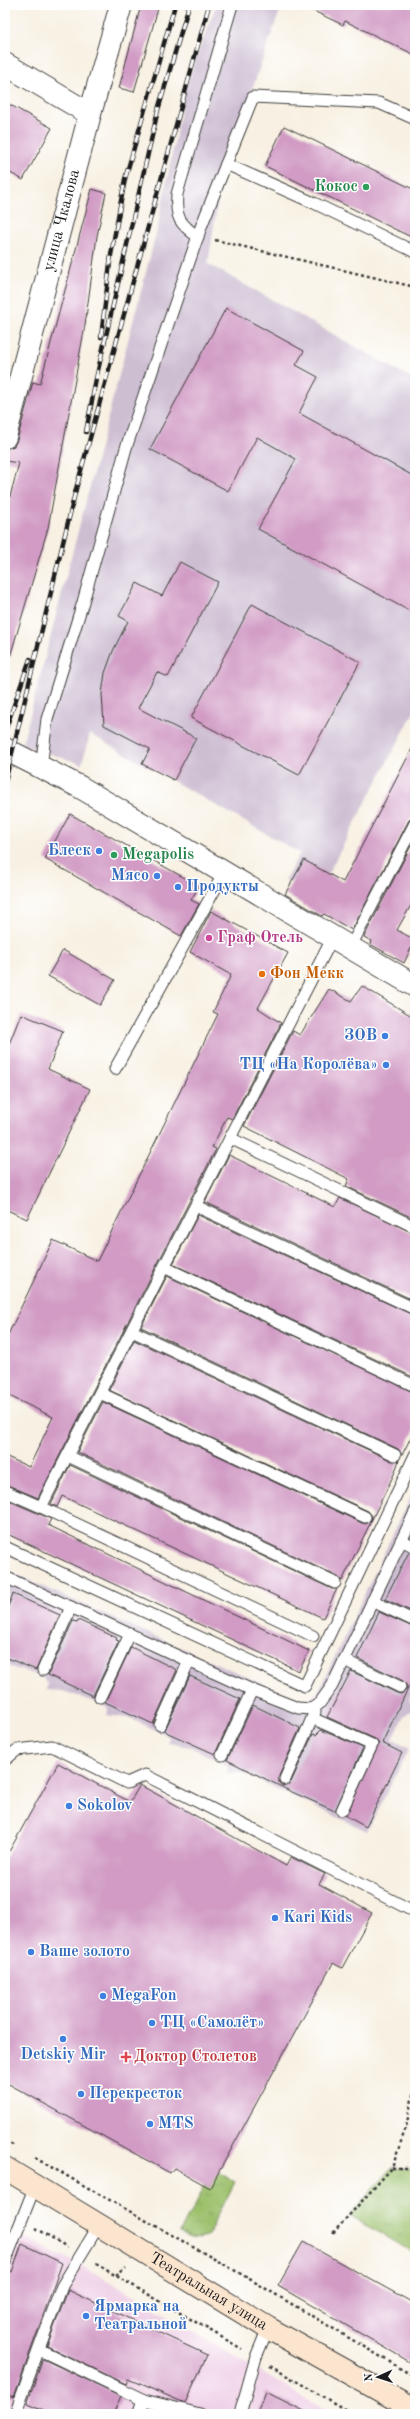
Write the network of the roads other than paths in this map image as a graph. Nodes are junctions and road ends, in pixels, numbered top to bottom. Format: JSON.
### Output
{"nodes":[{"id":1,"x":121,"y":5,"type":"edge"},
{"id":2,"x":232,"y":5,"type":"edge"},
{"id":3,"x":5,"y":64,"type":"edge"},
{"id":4,"x":90,"y":114,"type":"junction"},
{"id":5,"x":415,"y":119,"type":"edge"},
{"id":6,"x":226,"y":164,"type":"junction"},
{"id":7,"x":198,"y":237,"type":"junction"},
{"id":8,"x":415,"y":252,"type":"edge"},
{"id":9,"x":5,"y":437,"type":"edge"},
{"id":10,"x":5,"y":749,"type":"edge"},
{"id":11,"x":41,"y":768,"type":"junction"},
{"id":12,"x":415,"y":822,"type":"edge"},
{"id":13,"x":224,"y":872,"type":"junction"},
{"id":14,"x":341,"y":943,"type":"junction"},
{"id":15,"x":415,"y":986,"type":"edge"},
{"id":16,"x":115,"y":1068,"type":"dead end"},
{"id":17,"x":230,"y":1138,"type":"junction"},
{"id":18,"x":196,"y":1206,"type":"junction"},
{"id":19,"x":415,"y":1227,"type":"edge"},
{"id":20,"x":164,"y":1267,"type":"junction"},
{"id":21,"x":415,"y":1309,"type":"edge"},
{"id":22,"x":132,"y":1331,"type":"junction"},
{"id":23,"x":415,"y":1386,"type":"edge"},
{"id":24,"x":100,"y":1394,"type":"junction"},
{"id":25,"x":415,"y":1455,"type":"edge"},
{"id":26,"x":68,"y":1456,"type":"junction"},
{"id":27,"x":395,"y":1456,"type":"dead end"},
{"id":28,"x":5,"y":1491,"type":"edge"},
{"id":29,"x":41,"y":1507,"type":"junction"},
{"id":30,"x":415,"y":1512,"type":"edge"},
{"id":31,"x":365,"y":1517,"type":"dead end"},
{"id":32,"x":401,"y":1540,"type":"junction"},
{"id":33,"x":5,"y":1547,"type":"edge"},
{"id":34,"x":415,"y":1547,"type":"edge"},
{"id":35,"x":7,"y":1578,"type":"edge"},
{"id":36,"x":336,"y":1583,"type":"dead end"},
{"id":37,"x":5,"y":1590,"type":"edge"},
{"id":38,"x":372,"y":1601,"type":"junction"},
{"id":39,"x":71,"y":1607,"type":"junction"},
{"id":40,"x":415,"y":1621,"type":"edge"},
{"id":41,"x":130,"y":1634,"type":"junction"},
{"id":42,"x":313,"y":1636,"type":"dead end"},
{"id":43,"x":344,"y":1660,"type":"junction"},
{"id":44,"x":189,"y":1661,"type":"junction"},
{"id":45,"x":43,"y":1670,"type":"dead end"},
{"id":46,"x":400,"y":1687,"type":"dead end"},
{"id":47,"x":252,"y":1690,"type":"junction"},
{"id":48,"x":100,"y":1697,"type":"dead end"},
{"id":49,"x":319,"y":1704,"type":"junction"},
{"id":50,"x":312,"y":1718,"type":"junction"},
{"id":51,"x":160,"y":1725,"type":"dead end"},
{"id":52,"x":222,"y":1755,"type":"dead end"},
{"id":53,"x":5,"y":1760,"type":"edge"},
{"id":54,"x":285,"y":1779,"type":"dead end"},
{"id":55,"x":342,"y":1810,"type":"dead end"},
{"id":56,"x":409,"y":1909,"type":"dead end"},
{"id":57,"x":5,"y":2168,"type":"edge"},
{"id":58,"x":35,"y":2186,"type":"junction"},
{"id":59,"x":99,"y":2225,"type":"junction"},
{"id":60,"x":5,"y":2262,"type":"edge"},
{"id":61,"x":268,"y":2328,"type":"junction"},
{"id":62,"x":40,"y":2350,"type":"junction"},
{"id":63,"x":144,"y":2400,"type":"junction"},
{"id":64,"x":415,"y":2410,"type":"edge"},
{"id":65,"x":16,"y":2414,"type":"edge"},
{"id":66,"x":139,"y":2414,"type":"edge"},
{"id":67,"x":200,"y":2414,"type":"edge"},
{"id":68,"x":240,"y":2414,"type":"edge"}],
"edges":[{"from":1,"to":4,"type":"street","name":"улица Чкалова"},
{"from":2,"to":7,"type":"lane"},
{"from":3,"to":4,"type":"street"},
{"from":4,"to":9,"type":"street","name":"улица Чкалова"},
{"from":5,"to":6,"type":"lane"},
{"from":6,"to":7,"type":"lane"},
{"from":6,"to":8,"type":"lane"},
{"from":7,"to":11,"type":"lane"},
{"from":10,"to":11,"type":"street"},
{"from":11,"to":13,"type":"street"},
{"from":12,"to":14,"type":"lane"},
{"from":13,"to":14,"type":"street"},
{"from":13,"to":16,"type":"lane"},
{"from":14,"to":15,"type":"street"},
{"from":14,"to":17,"type":"lane"},
{"from":17,"to":18,"type":"lane"},
{"from":17,"to":19,"type":"lane"},
{"from":18,"to":20,"type":"lane"},
{"from":18,"to":21,"type":"lane"},
{"from":20,"to":22,"type":"lane"},
{"from":20,"to":23,"type":"lane"},
{"from":22,"to":24,"type":"lane"},
{"from":22,"to":27,"type":"lane"},
{"from":24,"to":26,"type":"lane"},
{"from":24,"to":31,"type":"lane"},
{"from":25,"to":33,"type":"lane"},
{"from":26,"to":29,"type":"lane"},
{"from":26,"to":36,"type":"lane"},
{"from":28,"to":29,"type":"lane"},
{"from":29,"to":42,"type":"lane"},
{"from":30,"to":32,"type":"lane"},
{"from":32,"to":34,"type":"lane"},
{"from":32,"to":38,"type":"lane"},
{"from":35,"to":37,"type":"lane"},
{"from":35,"to":39,"type":"lane"},
{"from":38,"to":40,"type":"lane"},
{"from":38,"to":43,"type":"lane"},
{"from":39,"to":41,"type":"lane"},
{"from":39,"to":45,"type":"lane"},
{"from":41,"to":44,"type":"lane"},
{"from":41,"to":48,"type":"lane"},
{"from":43,"to":46,"type":"lane"},
{"from":43,"to":49,"type":"lane"},
{"from":44,"to":47,"type":"lane"},
{"from":44,"to":51,"type":"lane"},
{"from":47,"to":49,"type":"lane"},
{"from":47,"to":52,"type":"lane"},
{"from":49,"to":50,"type":"lane"},
{"from":50,"to":54,"type":"lane"},
{"from":50,"to":55,"type":"lane"},
{"from":53,"to":56,"type":"lane"},
{"from":57,"to":58,"type":"street","name":"Театральная улица"},
{"from":58,"to":59,"type":"street","name":"Театральная улица"},
{"from":58,"to":60,"type":"lane"},
{"from":59,"to":61,"type":"street","name":"Театральная улица"},
{"from":59,"to":62,"type":"lane"},
{"from":61,"to":64,"type":"street","name":"Театральная улица"},
{"from":61,"to":68,"type":"lane"},
{"from":62,"to":63,"type":"lane"},
{"from":62,"to":65,"type":"lane"},
{"from":63,"to":66,"type":"lane"},
{"from":63,"to":67,"type":"lane"}]}
